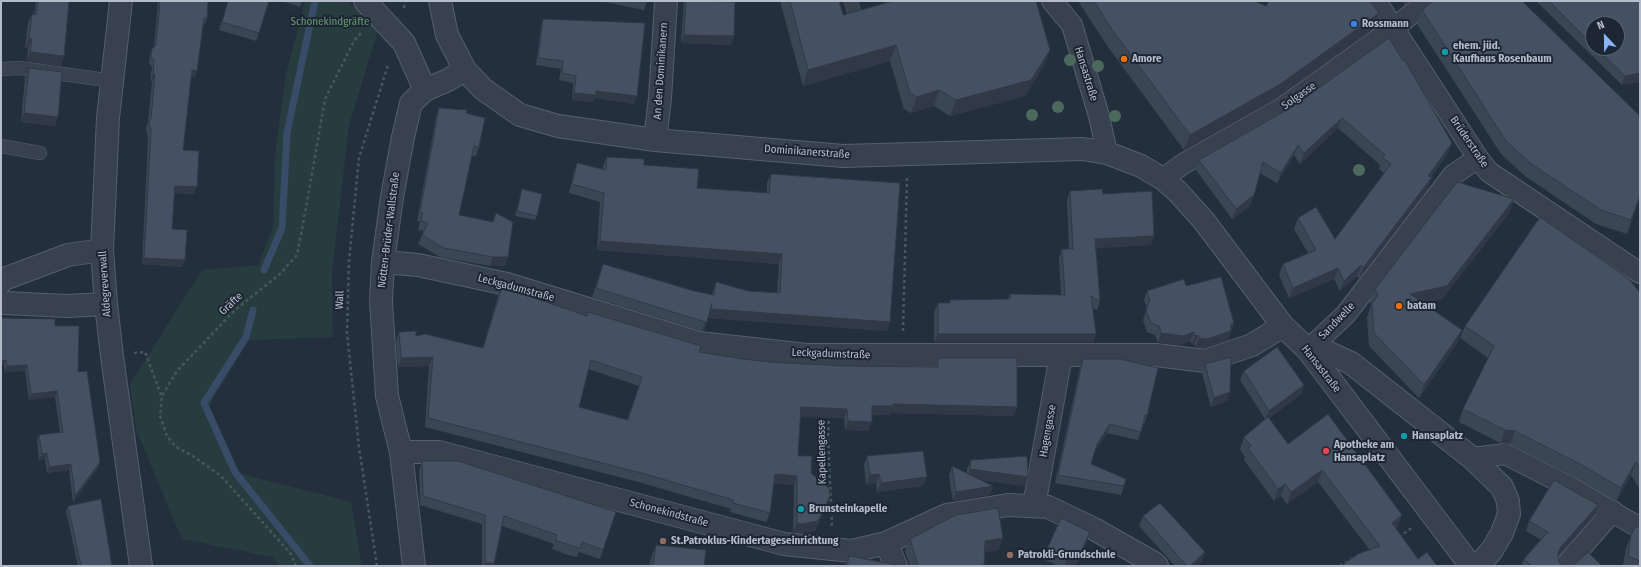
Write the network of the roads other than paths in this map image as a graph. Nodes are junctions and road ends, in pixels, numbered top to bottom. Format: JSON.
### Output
{"nodes":[{"id":1,"x":121,"y":1,"type":"edge"},
{"id":2,"x":440,"y":1,"type":"edge"},
{"id":3,"x":666,"y":1,"type":"edge"},
{"id":4,"x":851,"y":1,"type":"edge"},
{"id":5,"x":1052,"y":1,"type":"edge"},
{"id":6,"x":1376,"y":1,"type":"edge"},
{"id":7,"x":1428,"y":1,"type":"edge"},
{"id":8,"x":372,"y":7,"type":"edge"},
{"id":9,"x":855,"y":15,"type":"edge"},
{"id":10,"x":1394,"y":28,"type":"junction"},
{"id":11,"x":1,"y":69,"type":"edge"},
{"id":12,"x":465,"y":70,"type":"junction"},
{"id":13,"x":112,"y":81,"type":"junction"},
{"id":14,"x":425,"y":90,"type":"junction"},
{"id":15,"x":655,"y":140,"type":"junction"},
{"id":16,"x":1,"y":146,"type":"edge"},
{"id":17,"x":40,"y":153,"type":"dead end"},
{"id":18,"x":1107,"y":153,"type":"junction"},
{"id":19,"x":1478,"y":158,"type":"junction"},
{"id":20,"x":1163,"y":179,"type":"junction"},
{"id":21,"x":102,"y":250,"type":"junction"},
{"id":22,"x":383,"y":262,"type":"junction"},
{"id":23,"x":1640,"y":273,"type":"edge"},
{"id":24,"x":1,"y":282,"type":"edge"},
{"id":25,"x":1,"y":300,"type":"edge"},
{"id":26,"x":106,"y":304,"type":"junction"},
{"id":27,"x":1283,"y":326,"type":"junction"},
{"id":28,"x":1308,"y":350,"type":"junction"},
{"id":29,"x":1061,"y":355,"type":"junction"},
{"id":30,"x":401,"y":452,"type":"junction"},
{"id":31,"x":1472,"y":458,"type":"junction"},
{"id":32,"x":1034,"y":506,"type":"junction"},
{"id":33,"x":1613,"y":511,"type":"junction"},
{"id":34,"x":1640,"y":528,"type":"edge"},
{"id":35,"x":886,"y":543,"type":"junction"},
{"id":36,"x":141,"y":566,"type":"edge"},
{"id":37,"x":414,"y":566,"type":"edge"},
{"id":38,"x":896,"y":566,"type":"edge"},
{"id":39,"x":1157,"y":566,"type":"edge"},
{"id":40,"x":1471,"y":566,"type":"edge"},
{"id":41,"x":1478,"y":566,"type":"edge"},
{"id":42,"x":1565,"y":566,"type":"edge"}],
"edges":[{"from":1,"to":13,"type":"street","name":"Aldegreverwall"},
{"from":2,"to":12,"type":"street"},
{"from":3,"to":15,"type":"street","name":"An den Dominikanern"},
{"from":4,"to":9,"type":"lane"},
{"from":5,"to":18,"type":"street","name":"Hansastraße"},
{"from":6,"to":10,"type":"street","name":"Brüderstraße"},
{"from":7,"to":10,"type":"street","name":"Solgasse"},
{"from":8,"to":14,"type":"street"},
{"from":10,"to":19,"type":"street","name":"Brüderstraße"},
{"from":10,"to":20,"type":"street","name":"Solgasse"},
{"from":11,"to":13,"type":"lane"},
{"from":12,"to":14,"type":"street","name":"Nötten-Brüder-Wallstraße"},
{"from":12,"to":15,"type":"street","name":"Dominikanerstraße"},
{"from":13,"to":21,"type":"street","name":"Aldegreverwall"},
{"from":14,"to":22,"type":"street","name":"Nötten-Brüder-Wallstraße"},
{"from":15,"to":18,"type":"street","name":"Dominikanerstraße"},
{"from":16,"to":17,"type":"lane"},
{"from":18,"to":20,"type":"street","name":"Dominikanerstraße"},
{"from":19,"to":23,"type":"street","name":"Brüderstraße"},
{"from":19,"to":28,"type":"street","name":"Sandwelle"},
{"from":20,"to":27,"type":"street","name":"Hansastraße"},
{"from":21,"to":24,"type":"street"},
{"from":21,"to":26,"type":"street","name":"Aldegreverwall"},
{"from":22,"to":29,"type":"street","name":"Leckgadumstraße"},
{"from":22,"to":30,"type":"street","name":"Nötten-Brüder-Wallstraße"},
{"from":25,"to":26,"type":"street"},
{"from":26,"to":36,"type":"street","name":"Aldegreverwall"},
{"from":27,"to":28,"type":"street","name":"Hansastraße"},
{"from":27,"to":29,"type":"street","name":"Leckgadumstraße"},
{"from":28,"to":31,"type":"street","name":"Sandwelle"},
{"from":28,"to":40,"type":"street","name":"Hansastraße"},
{"from":29,"to":32,"type":"street","name":"Hagengasse"},
{"from":30,"to":35,"type":"street","name":"Schonekindstraße"},
{"from":30,"to":37,"type":"street","name":"Nötten-Brüder-Wallstraße"},
{"from":31,"to":33,"type":"street"},
{"from":31,"to":41,"type":"street","name":"Sandwelle"},
{"from":32,"to":35,"type":"street","name":"Schonekindstraße"},
{"from":32,"to":39,"type":"street","name":"Schonekindstraße"},
{"from":33,"to":34,"type":"street"},
{"from":33,"to":42,"type":"street"},
{"from":35,"to":38,"type":"street"}]}
